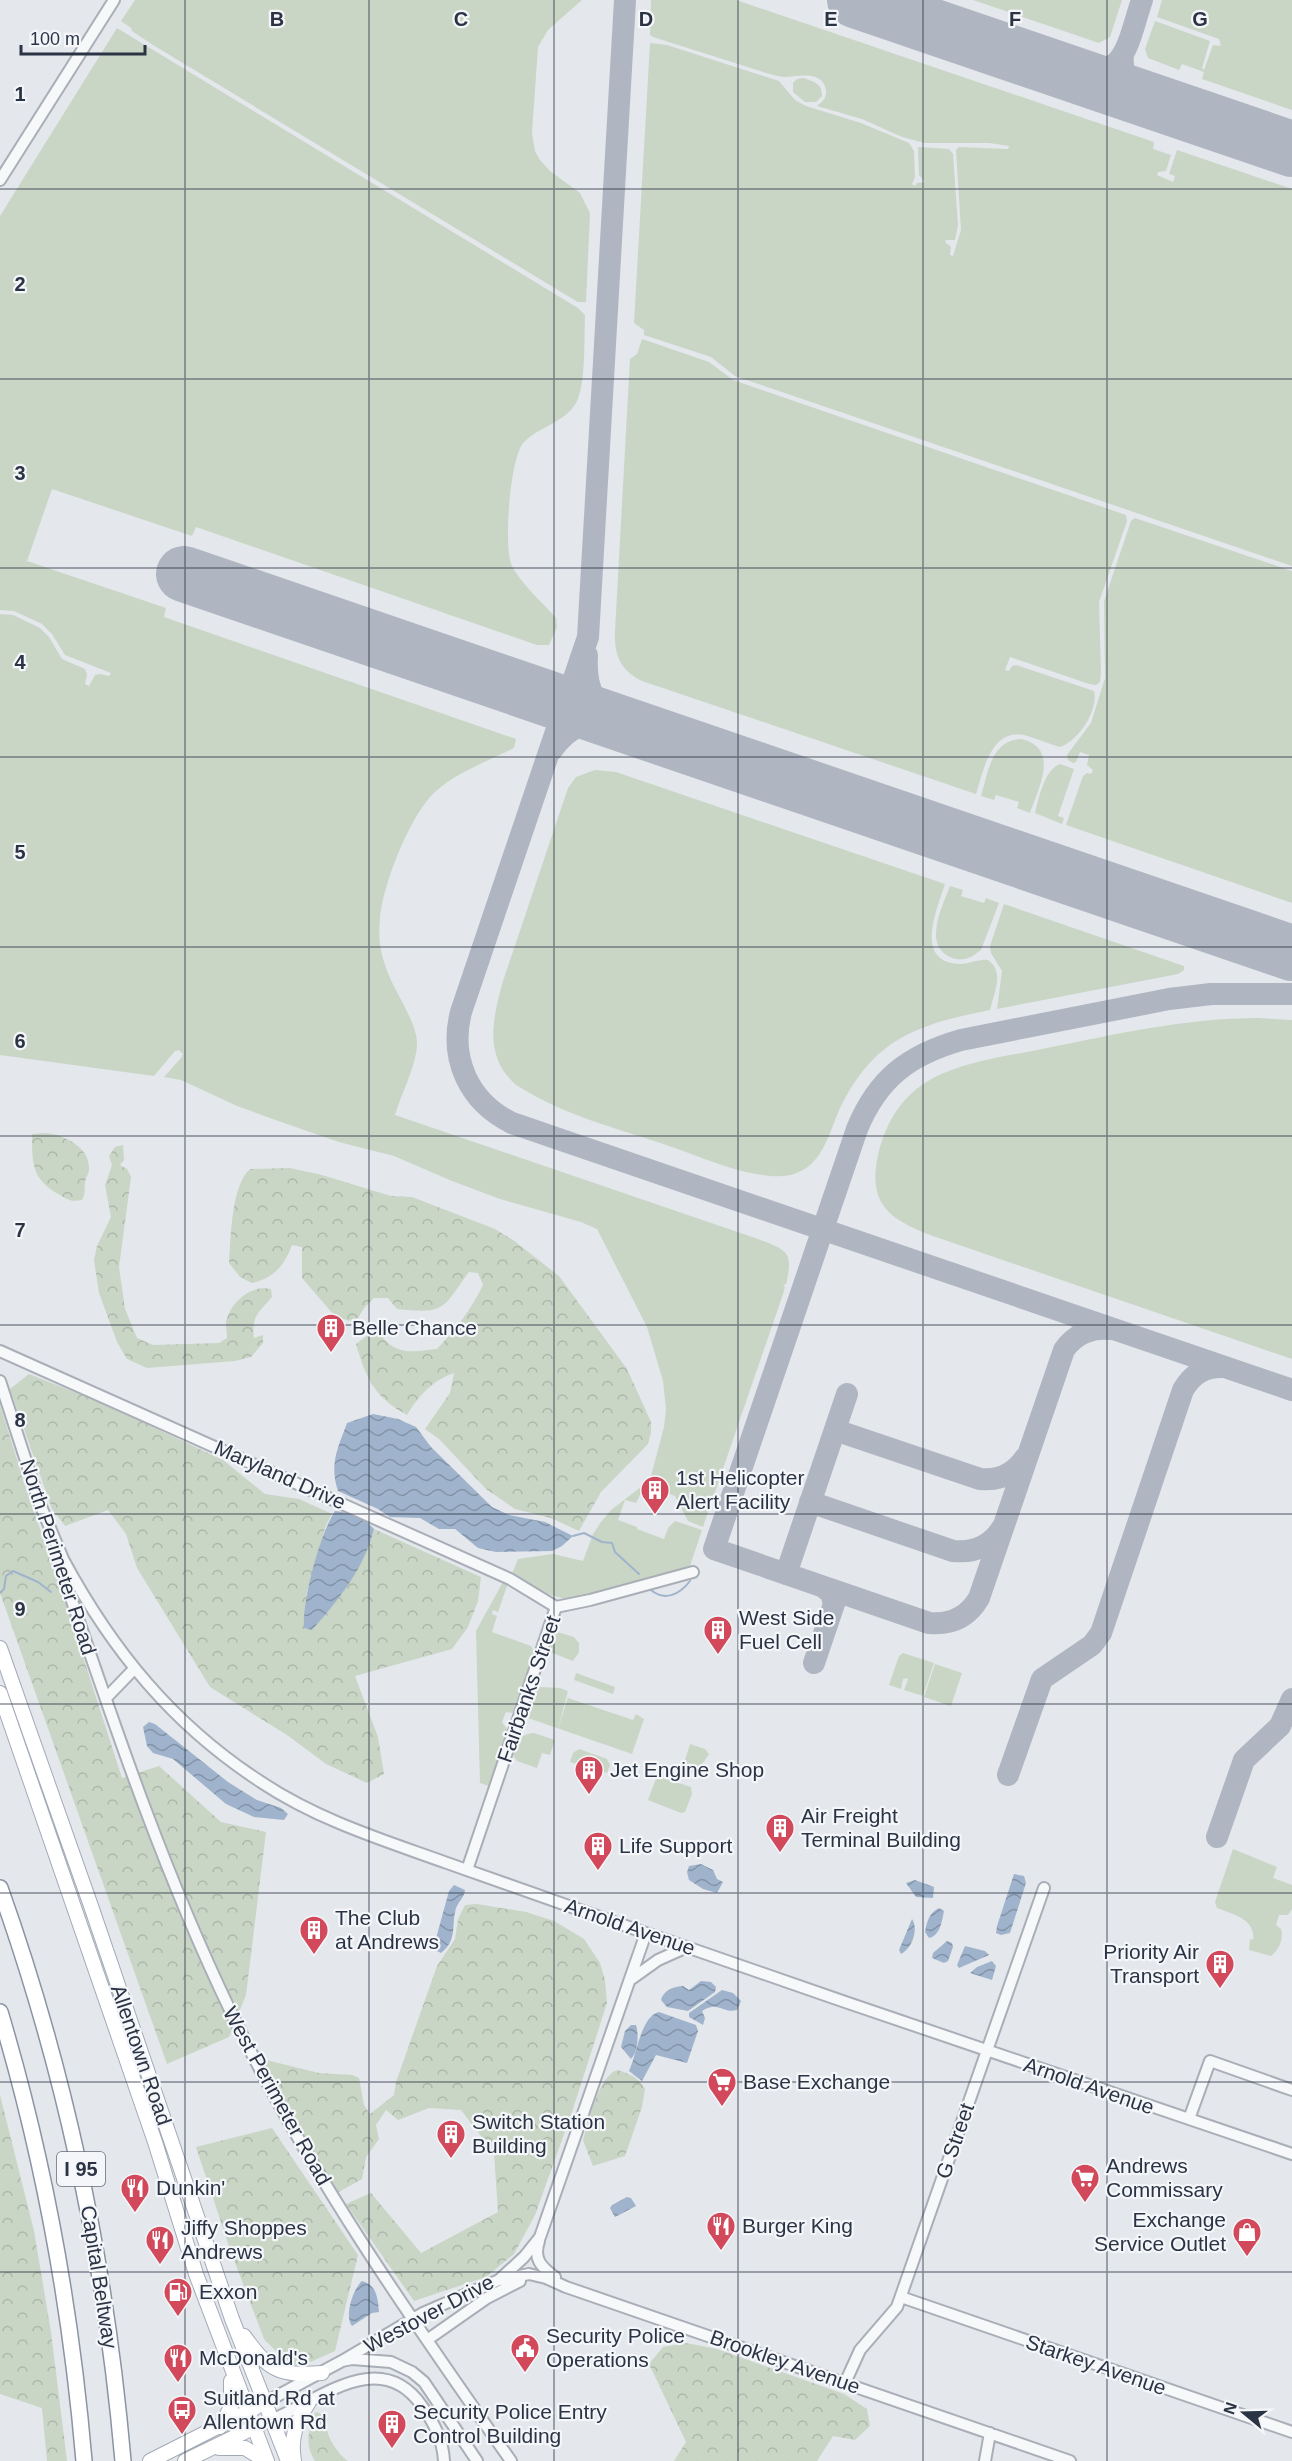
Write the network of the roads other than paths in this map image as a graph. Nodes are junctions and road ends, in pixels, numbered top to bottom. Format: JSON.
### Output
{"nodes":[{"id":1,"x":114,"y":0,"type":"edge"},
{"id":2,"x":0,"y":180,"type":"edge"},
{"id":3,"x":0,"y":1351,"type":"edge"},
{"id":4,"x":0,"y":1381,"type":"edge"},
{"id":5,"x":63,"y":1558,"type":"junction"},
{"id":6,"x":693,"y":1572,"type":"dead end"},
{"id":7,"x":556,"y":1607,"type":"junction"},
{"id":8,"x":0,"y":1648,"type":"edge"},
{"id":9,"x":134,"y":1669,"type":"junction"},
{"id":10,"x":0,"y":1693,"type":"edge"},
{"id":11,"x":107,"y":1697,"type":"junction"},
{"id":12,"x":26,"y":1725,"type":"junction"},
{"id":13,"x":12,"y":1729,"type":"junction"},
{"id":14,"x":467,"y":1870,"type":"junction"},
{"id":15,"x":0,"y":1888,"type":"edge"},
{"id":16,"x":1044,"y":1888,"type":"dead end"},
{"id":17,"x":646,"y":1933,"type":"junction"},
{"id":18,"x":687,"y":1947,"type":"junction"},
{"id":19,"x":630,"y":1980,"type":"junction"},
{"id":20,"x":0,"y":2012,"type":"edge"},
{"id":21,"x":986,"y":2051,"type":"junction"},
{"id":22,"x":1292,"y":2090,"type":"edge"},
{"id":23,"x":1189,"y":2119,"type":"junction"},
{"id":24,"x":170,"y":2137,"type":"junction"},
{"id":25,"x":155,"y":2142,"type":"junction"},
{"id":26,"x":1292,"y":2154,"type":"edge"},
{"id":27,"x":540,"y":2237,"type":"junction"},
{"id":28,"x":530,"y":2249,"type":"junction"},
{"id":29,"x":540,"y":2279,"type":"junction"},
{"id":30,"x":500,"y":2280,"type":"junction"},
{"id":31,"x":566,"y":2287,"type":"junction"},
{"id":32,"x":901,"y":2297,"type":"junction"},
{"id":33,"x":232,"y":2319,"type":"junction"},
{"id":34,"x":412,"y":2319,"type":"junction"},
{"id":35,"x":427,"y":2340,"type":"junction"},
{"id":36,"x":342,"y":2361,"type":"junction"},
{"id":37,"x":231,"y":2370,"type":"junction"},
{"id":38,"x":322,"y":2373,"type":"junction"},
{"id":39,"x":845,"y":2383,"type":"junction"},
{"id":40,"x":309,"y":2402,"type":"junction"},
{"id":41,"x":264,"y":2403,"type":"junction"},
{"id":42,"x":248,"y":2412,"type":"junction"},
{"id":43,"x":271,"y":2420,"type":"junction"},
{"id":44,"x":220,"y":2427,"type":"junction"},
{"id":45,"x":254,"y":2427,"type":"junction"},
{"id":46,"x":1292,"y":2432,"type":"edge"},
{"id":47,"x":990,"y":2433,"type":"junction"},
{"id":48,"x":211,"y":2448,"type":"junction"},
{"id":49,"x":123,"y":2460,"type":"edge"},
{"id":50,"x":84,"y":2461,"type":"edge"},
{"id":51,"x":150,"y":2461,"type":"edge"},
{"id":52,"x":185,"y":2461,"type":"edge"},
{"id":53,"x":266,"y":2461,"type":"edge"},
{"id":54,"x":288,"y":2461,"type":"edge"},
{"id":55,"x":294,"y":2461,"type":"edge"},
{"id":56,"x":444,"y":2461,"type":"edge"},
{"id":57,"x":477,"y":2461,"type":"edge"},
{"id":58,"x":511,"y":2461,"type":"edge"},
{"id":59,"x":985,"y":2461,"type":"edge"},
{"id":60,"x":1070,"y":2461,"type":"edge"}],
"edges":[{"from":1,"to":2,"type":"street"},
{"from":3,"to":7,"type":"street","name":"Maryland Drive"},
{"from":4,"to":5,"type":"street","name":"North Perimeter Road"},
{"from":5,"to":9,"type":"street","name":"Arnold Avenue"},
{"from":5,"to":11,"type":"street","name":"North Perimeter Road"},
{"from":6,"to":7,"type":"street","name":"Fairbanks Street"},
{"from":7,"to":14,"type":"street","name":"Fairbanks Street"},
{"from":8,"to":12,"type":"main road","name":"Allentown Road"},
{"from":9,"to":11,"type":"street"},
{"from":9,"to":14,"type":"street","name":"Arnold Avenue"},
{"from":10,"to":13,"type":"main road","name":"Allentown Road"},
{"from":11,"to":34,"type":"street","name":"West Perimeter Road"},
{"from":12,"to":13,"type":"main road"},
{"from":12,"to":24,"type":"main road","name":"Allentown Road"},
{"from":13,"to":25,"type":"main road","name":"Allentown Road"},
{"from":14,"to":17,"type":"street","name":"Arnold Avenue"},
{"from":15,"to":49,"type":"highway","name":"Capital Beltway","number":"I 95"},
{"from":16,"to":21,"type":"street","name":"G Street"},
{"from":17,"to":18,"type":"street","name":"Arnold Avenue"},
{"from":17,"to":19,"type":"street","name":"Westover Drive"},
{"from":18,"to":19,"type":"street"},
{"from":18,"to":21,"type":"street","name":"Arnold Avenue"},
{"from":19,"to":27,"type":"street","name":"Westover Drive"},
{"from":20,"to":50,"type":"highway","name":"Capital Beltway","number":"I 95"},
{"from":21,"to":23,"type":"street","name":"Arnold Avenue"},
{"from":21,"to":32,"type":"street","name":"G Street"},
{"from":22,"to":23,"type":"street"},
{"from":23,"to":26,"type":"street","name":"Arnold Avenue"},
{"from":24,"to":25,"type":"main road"},
{"from":24,"to":33,"type":"main road","name":"Allentown Road"},
{"from":25,"to":37,"type":"main road","name":"Allentown Road"},
{"from":27,"to":28,"type":"street","name":"Westover Drive"},
{"from":27,"to":31,"type":"street"},
{"from":28,"to":29,"type":"street"},
{"from":28,"to":30,"type":"street","name":"Westover Drive"},
{"from":29,"to":30,"type":"street","name":"Brookley Avenue"},
{"from":29,"to":31,"type":"street","name":"Brookley Avenue"},
{"from":29,"to":35,"type":"street","name":"Westover Drive"},
{"from":30,"to":34,"type":"street","name":"Westover Drive"},
{"from":31,"to":39,"type":"street","name":"Brookley Avenue"},
{"from":32,"to":39,"type":"street","name":"G Street"},
{"from":32,"to":46,"type":"street","name":"Starkey Avenue"},
{"from":33,"to":38,"type":"main road"},
{"from":33,"to":41,"type":"main road","name":"Allentown Road"},
{"from":34,"to":35,"type":"street","name":"West Perimeter Road"},
{"from":34,"to":36,"type":"street","name":"Westover Drive"},
{"from":35,"to":58,"type":"street","name":"West Perimeter Road"},
{"from":36,"to":38,"type":"street","name":"Westover Drive"},
{"from":36,"to":57,"type":"street"},
{"from":37,"to":42,"type":"main road","name":"Allentown Road"},
{"from":37,"to":44,"type":"main road"},
{"from":38,"to":41,"type":"street","name":"Westover Drive"},
{"from":39,"to":47,"type":"street","name":"Brookley Avenue"},
{"from":40,"to":43,"type":"street"},
{"from":40,"to":55,"type":"main road"},
{"from":40,"to":56,"type":"street"},
{"from":41,"to":42,"type":"main road"},
{"from":41,"to":43,"type":"main road","name":"Allentown Road"},
{"from":42,"to":44,"type":"main road"},
{"from":42,"to":45,"type":"main road","name":"Allentown Road"},
{"from":43,"to":45,"type":"main road"},
{"from":43,"to":54,"type":"main road","name":"Allentown Road"},
{"from":44,"to":51,"type":"main road"},
{"from":45,"to":48,"type":"main road"},
{"from":45,"to":53,"type":"main road","name":"Allentown Road"},
{"from":47,"to":59,"type":"street"},
{"from":47,"to":60,"type":"street","name":"Brookley Avenue"},
{"from":48,"to":52,"type":"main road"},
{"from":48,"to":53,"type":"main road"}]}
